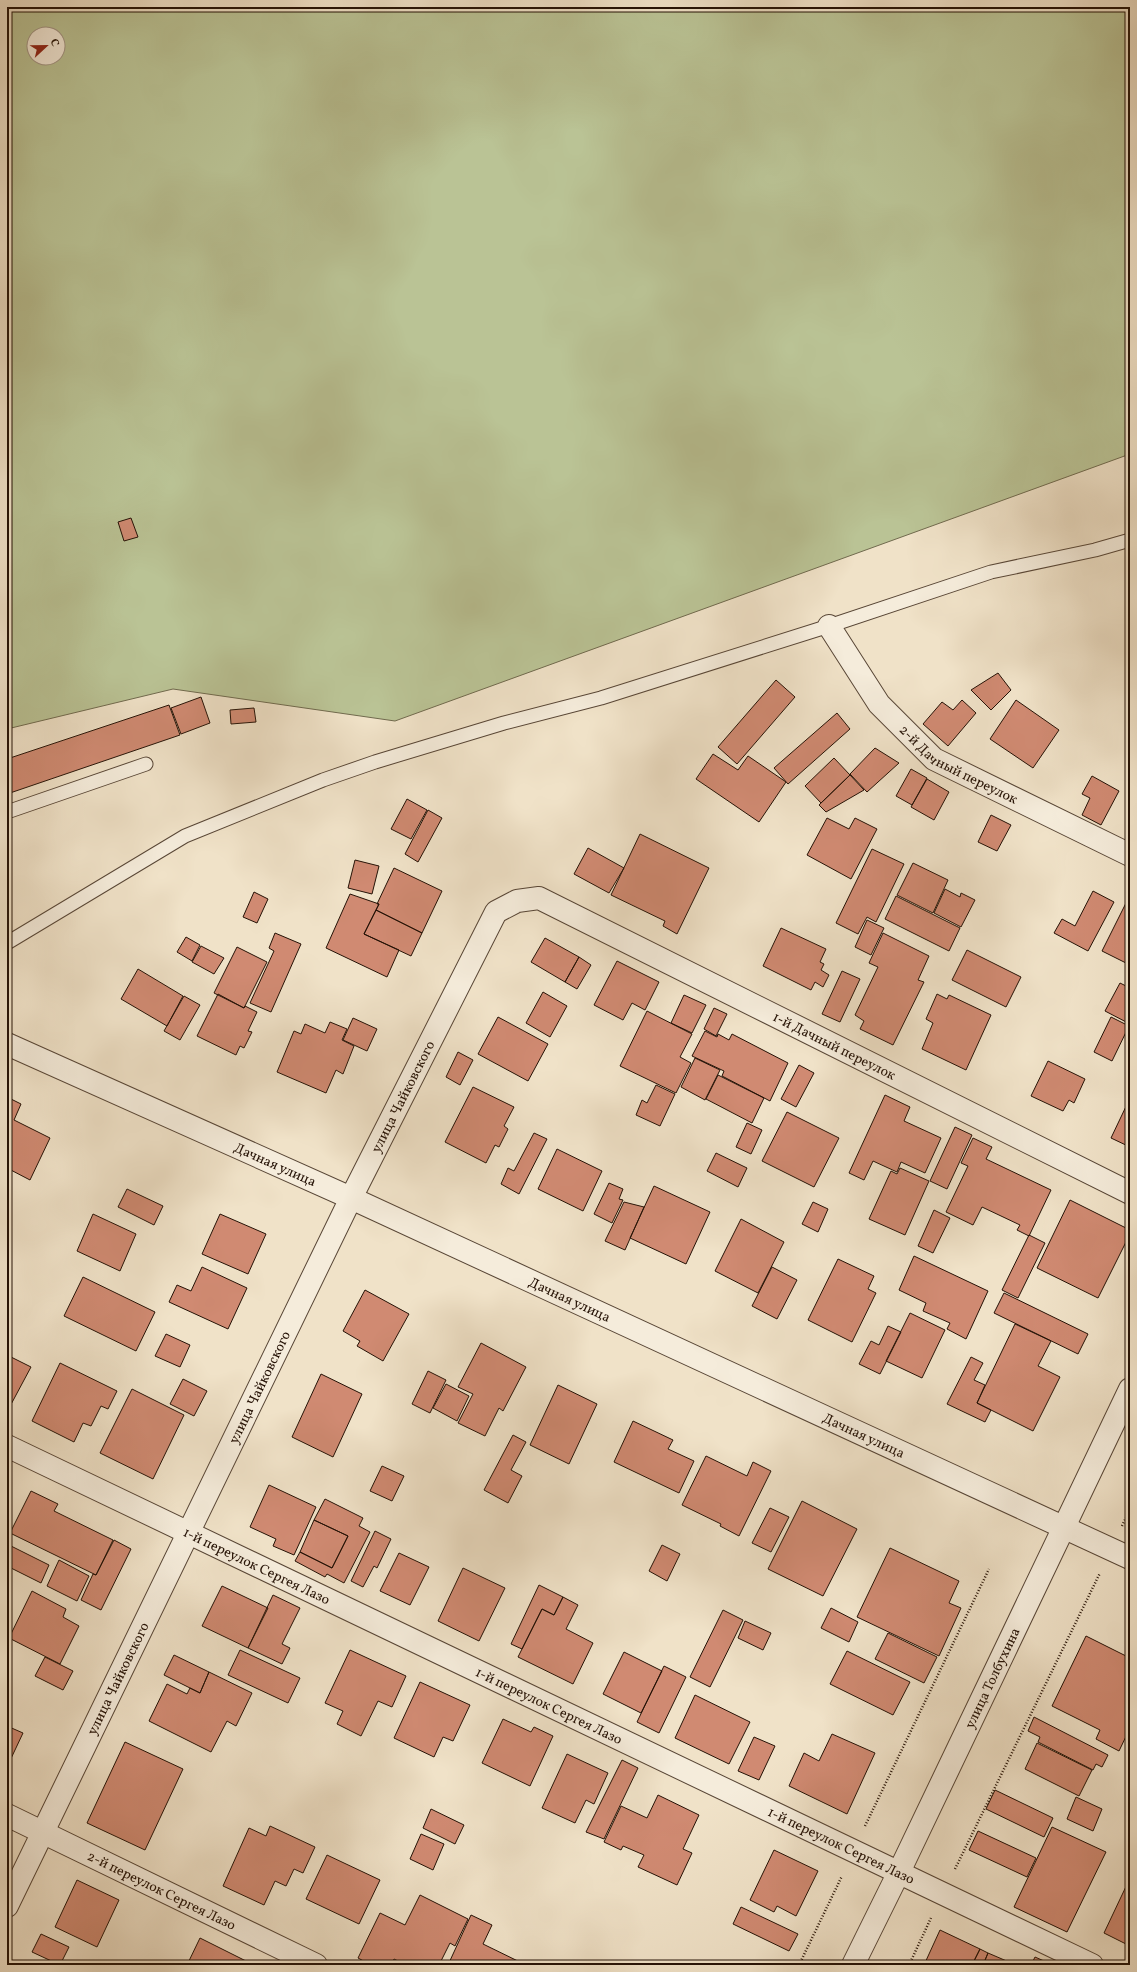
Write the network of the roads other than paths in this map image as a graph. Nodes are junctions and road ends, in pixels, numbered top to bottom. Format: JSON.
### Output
{"nodes":[{"id":1,"x":1130,"y":540,"type":"edge"},
{"id":2,"x":829,"y":626,"type":"junction"},
{"id":3,"x":146,"y":764,"type":"dead end"},
{"id":4,"x":7,"y":812,"type":"edge"},
{"id":5,"x":1130,"y":855,"type":"edge"},
{"id":6,"x":539,"y":898,"type":"joint"},
{"id":7,"x":7,"y":943,"type":"edge"},
{"id":8,"x":7,"y":1044,"type":"edge"},
{"id":9,"x":1130,"y":1193,"type":"edge"},
{"id":10,"x":351,"y":1198,"type":"junction"},
{"id":11,"x":1130,"y":1389,"type":"edge"},
{"id":12,"x":7,"y":1446,"type":"edge"},
{"id":13,"x":1063,"y":1526,"type":"junction"},
{"id":14,"x":187,"y":1533,"type":"junction"},
{"id":15,"x":1121,"y":1553,"type":"edge"},
{"id":16,"x":7,"y":1816,"type":"edge"},
{"id":17,"x":42,"y":1833,"type":"junction"},
{"id":18,"x":899,"y":1872,"type":"junction"},
{"id":19,"x":7,"y":1906,"type":"edge"},
{"id":20,"x":316,"y":1965,"type":"edge"},
{"id":21,"x":852,"y":1965,"type":"edge"},
{"id":22,"x":1092,"y":1965,"type":"edge"}],
"edges":[{"from":1,"to":2,"type":"lane"},
{"from":2,"to":5,"type":"street","name":"2-й Дачный переулок"},
{"from":2,"to":7,"type":"lane"},
{"from":3,"to":4,"type":"lane"},
{"from":6,"to":9,"type":"street","name":"1-й Дачный переулок"},
{"from":6,"to":10,"type":"street","name":"улица Чайковского"},
{"from":8,"to":10,"type":"street","name":"Дачная улица"},
{"from":10,"to":13,"type":"street","name":"Дачная улица"},
{"from":10,"to":14,"type":"street","name":"улица Чайковского"},
{"from":11,"to":13,"type":"street","name":"улица Толбухина"},
{"from":12,"to":14,"type":"street","name":"1-й переулок Сергея Лазо"},
{"from":13,"to":15,"type":"street","name":"Дачная улица"},
{"from":13,"to":18,"type":"street","name":"улица Толбухина"},
{"from":14,"to":17,"type":"street","name":"улица Чайковского"},
{"from":14,"to":18,"type":"street","name":"1-й переулок Сергея Лазо"},
{"from":16,"to":17,"type":"street","name":"2-й переулок Сергея Лазо"},
{"from":17,"to":19,"type":"street","name":"улица Чайковского"},
{"from":17,"to":20,"type":"street","name":"2-й переулок Сергея Лазо"},
{"from":18,"to":21,"type":"street","name":"улица Толбухина"},
{"from":18,"to":22,"type":"street","name":"1-й переулок Сергея Лазо"}]}
